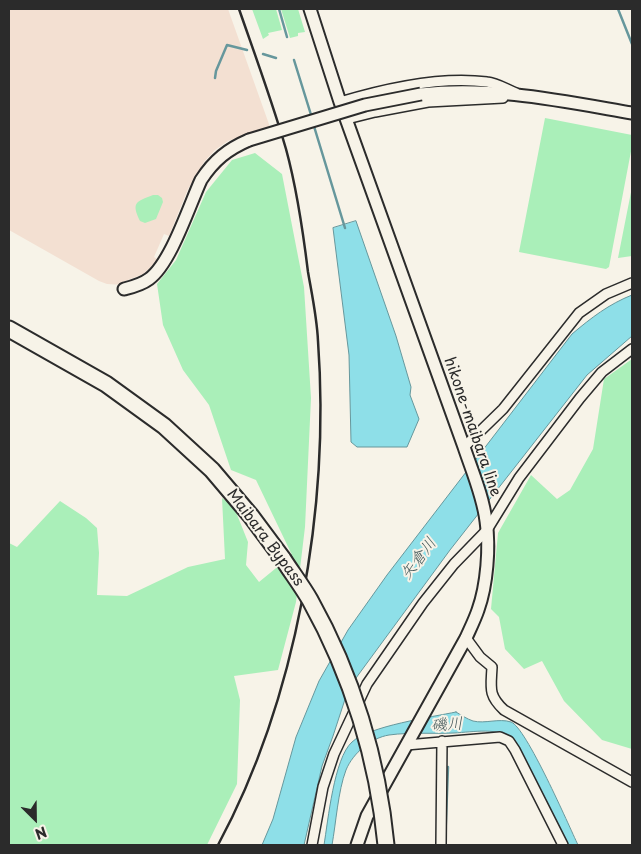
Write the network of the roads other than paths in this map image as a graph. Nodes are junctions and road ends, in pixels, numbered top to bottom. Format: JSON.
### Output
{"nodes":[{"id":1,"x":310,"y":9,"type":"edge"},
{"id":2,"x":523,"y":96,"type":"junction"},
{"id":3,"x":340,"y":102,"type":"junction"},
{"id":4,"x":632,"y":113,"type":"edge"},
{"id":5,"x":347,"y":119,"type":"junction"},
{"id":6,"x":632,"y":283,"type":"edge"},
{"id":7,"x":124,"y":289,"type":"dead end"},
{"id":8,"x":9,"y":329,"type":"edge"},
{"id":9,"x":632,"y":349,"type":"edge"},
{"id":10,"x":465,"y":451,"type":"junction"},
{"id":11,"x":487,"y":526,"type":"junction"},
{"id":12,"x":466,"y":638,"type":"junction"},
{"id":13,"x":442,"y":741,"type":"junction"},
{"id":14,"x":408,"y":742,"type":"junction"},
{"id":15,"x":632,"y":782,"type":"edge"},
{"id":16,"x":312,"y":845,"type":"edge"},
{"id":17,"x":356,"y":845,"type":"edge"},
{"id":18,"x":386,"y":845,"type":"edge"},
{"id":19,"x":441,"y":845,"type":"edge"},
{"id":20,"x":563,"y":845,"type":"edge"}],
"edges":[{"from":1,"to":3,"type":"main road","name":"hikone-maibara line"},
{"from":2,"to":3,"type":"street"},
{"from":2,"to":4,"type":"main road"},
{"from":2,"to":5,"type":"street"},
{"from":2,"to":7,"type":"main road","bridge":true},
{"from":3,"to":5,"type":"main road","name":"hikone-maibara line"},
{"from":5,"to":10,"type":"main road","name":"hikone-maibara line"},
{"from":6,"to":10,"type":"street"},
{"from":8,"to":18,"type":"highway","name":"Maibara Bypass","bridge":true},
{"from":9,"to":11,"type":"street"},
{"from":10,"to":11,"type":"main road","name":"hikone-maibara line"},
{"from":11,"to":12,"type":"main road","name":"hikone-maibara line"},
{"from":11,"to":16,"type":"street"},
{"from":12,"to":14,"type":"main road","name":"hikone-maibara line"},
{"from":12,"to":15,"type":"street"},
{"from":13,"to":14,"type":"street"},
{"from":13,"to":19,"type":"street"},
{"from":13,"to":20,"type":"street"},
{"from":14,"to":17,"type":"main road","name":"hikone-maibara line"}]}
